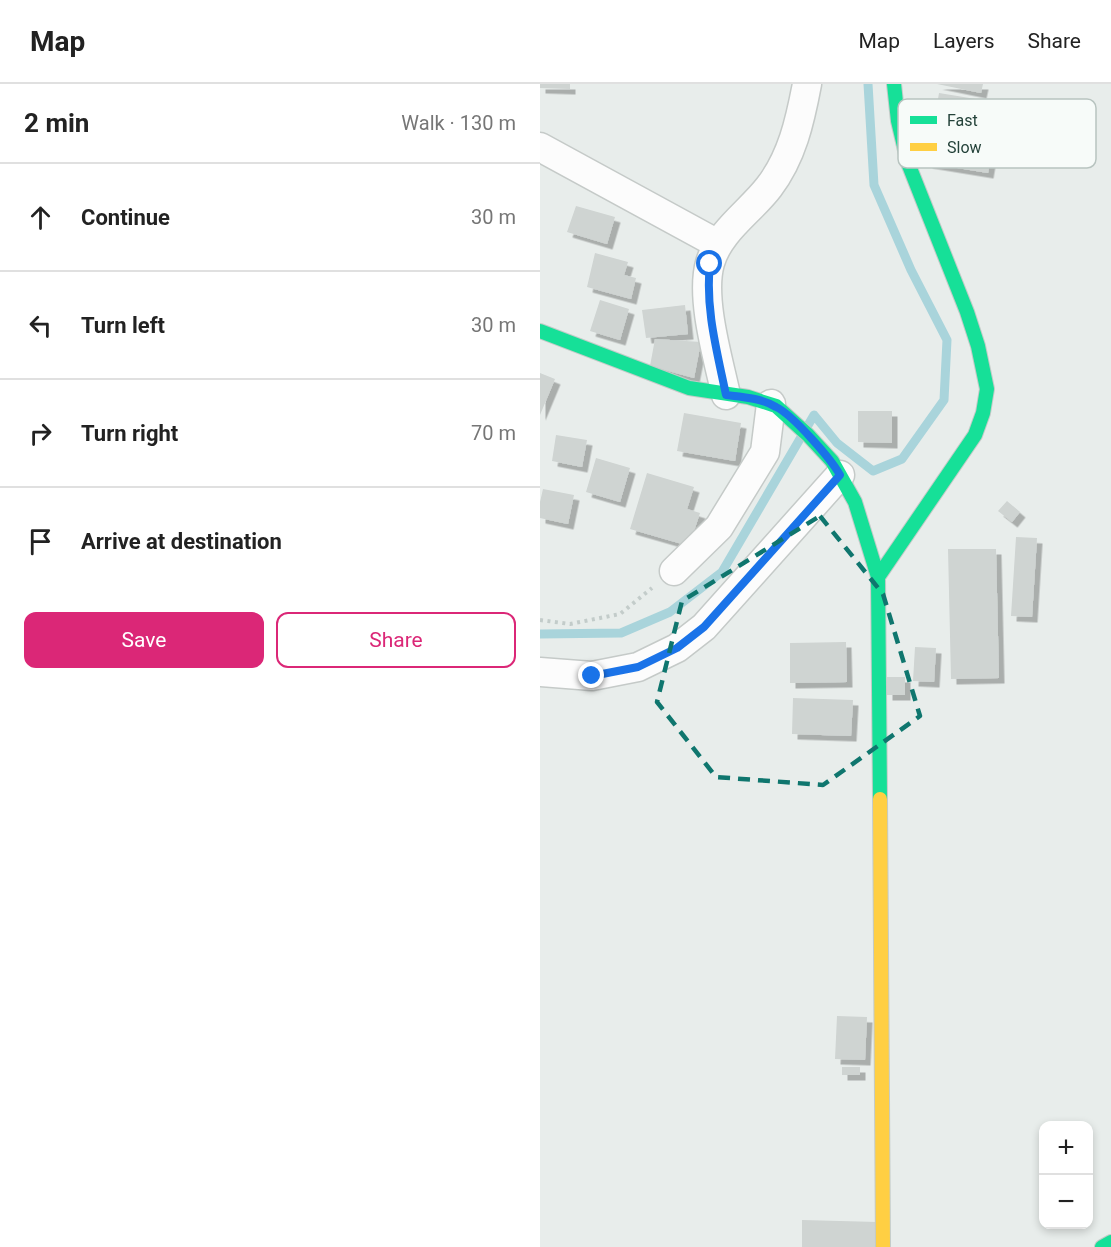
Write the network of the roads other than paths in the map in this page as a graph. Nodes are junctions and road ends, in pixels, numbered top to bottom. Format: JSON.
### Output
{"nodes":[{"id":1,"x":807,"y":84,"type":"edge"},
{"id":2,"x":894,"y":84,"type":"edge"},
{"id":3,"x":898,"y":121,"type":"edge"},
{"id":4,"x":540,"y":147,"type":"edge"},
{"id":5,"x":910,"y":168,"type":"edge"},
{"id":6,"x":718,"y":244,"type":"junction"},
{"id":7,"x":540,"y":331,"type":"edge"},
{"id":8,"x":726,"y":395,"type":"junction"},
{"id":9,"x":777,"y":408,"type":"junction"},
{"id":10,"x":836,"y":468,"type":"junction"},
{"id":11,"x":674,"y":571,"type":"road end"},
{"id":12,"x":878,"y":577,"type":"junction"},
{"id":13,"x":540,"y":672,"type":"edge"},
{"id":14,"x":1111,"y":1242,"type":"edge"},
{"id":15,"x":883,"y":1247,"type":"edge"},
{"id":16,"x":1102,"y":1247,"type":"edge"}],
"edges":[{"from":1,"to":6,"type":"street"},
{"from":2,"to":3,"type":"main road"},
{"from":4,"to":6,"type":"street"},
{"from":5,"to":12,"type":"main road"},
{"from":6,"to":8,"type":"street"},
{"from":7,"to":8,"type":"main road"},
{"from":8,"to":9,"type":"main road"},
{"from":9,"to":10,"type":"main road"},
{"from":9,"to":11,"type":"street"},
{"from":10,"to":12,"type":"main road"},
{"from":10,"to":13,"type":"street"},
{"from":12,"to":15,"type":"main road"},
{"from":14,"to":16,"type":"main road"}]}
